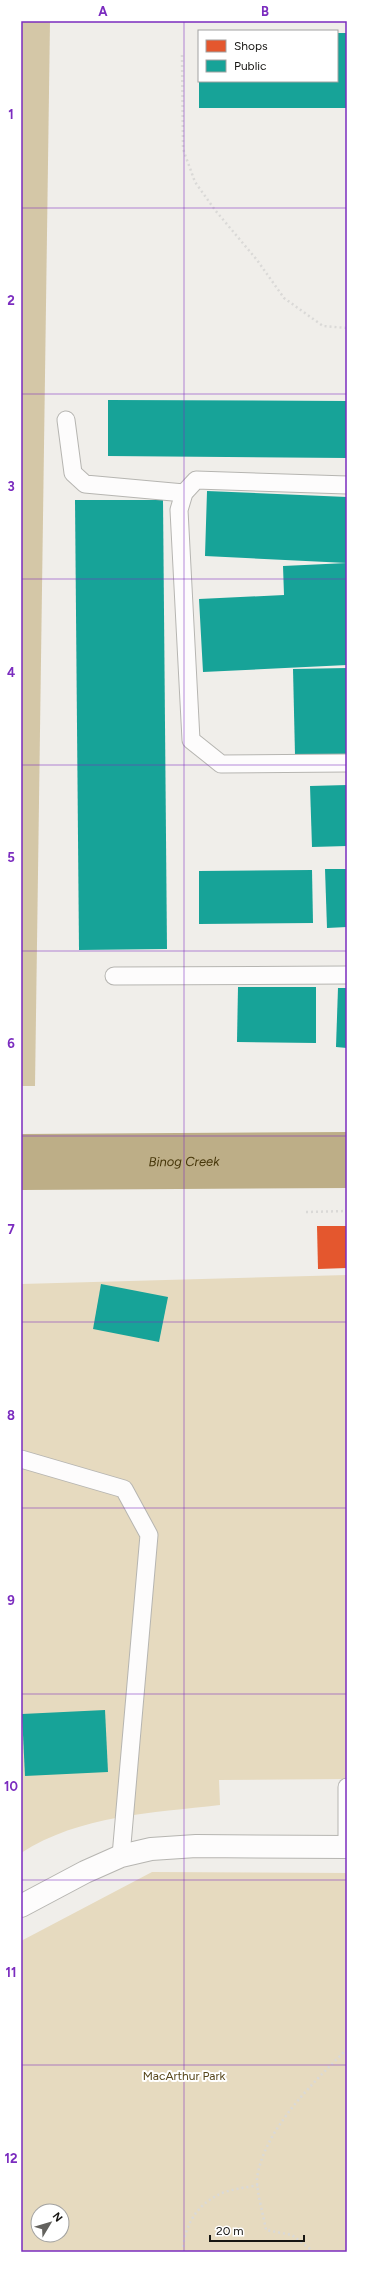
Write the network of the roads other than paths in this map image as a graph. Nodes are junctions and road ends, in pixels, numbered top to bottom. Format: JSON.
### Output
{"nodes":[{"id":1,"x":66,"y":420,"type":"dead end"},
{"id":2,"x":347,"y":485,"type":"edge"},
{"id":3,"x":184,"y":493,"type":"junction"},
{"id":4,"x":347,"y":763,"type":"edge"},
{"id":5,"x":347,"y":975,"type":"edge"},
{"id":6,"x":114,"y":976,"type":"dead end"},
{"id":7,"x":21,"y":1459,"type":"edge"},
{"id":8,"x":347,"y":1787,"type":"edge"},
{"id":9,"x":347,"y":1838,"type":"edge"},
{"id":10,"x":347,"y":1847,"type":"edge"},
{"id":11,"x":121,"y":1856,"type":"junction"},
{"id":12,"x":21,"y":1906,"type":"edge"}],
"edges":[{"from":1,"to":3,"type":"lane"},
{"from":2,"to":3,"type":"lane"},
{"from":3,"to":4,"type":"lane"},
{"from":5,"to":6,"type":"lane"},
{"from":7,"to":11,"type":"lane"},
{"from":8,"to":9,"type":"lane"},
{"from":10,"to":11,"type":"main road"},
{"from":11,"to":12,"type":"main road"}]}
